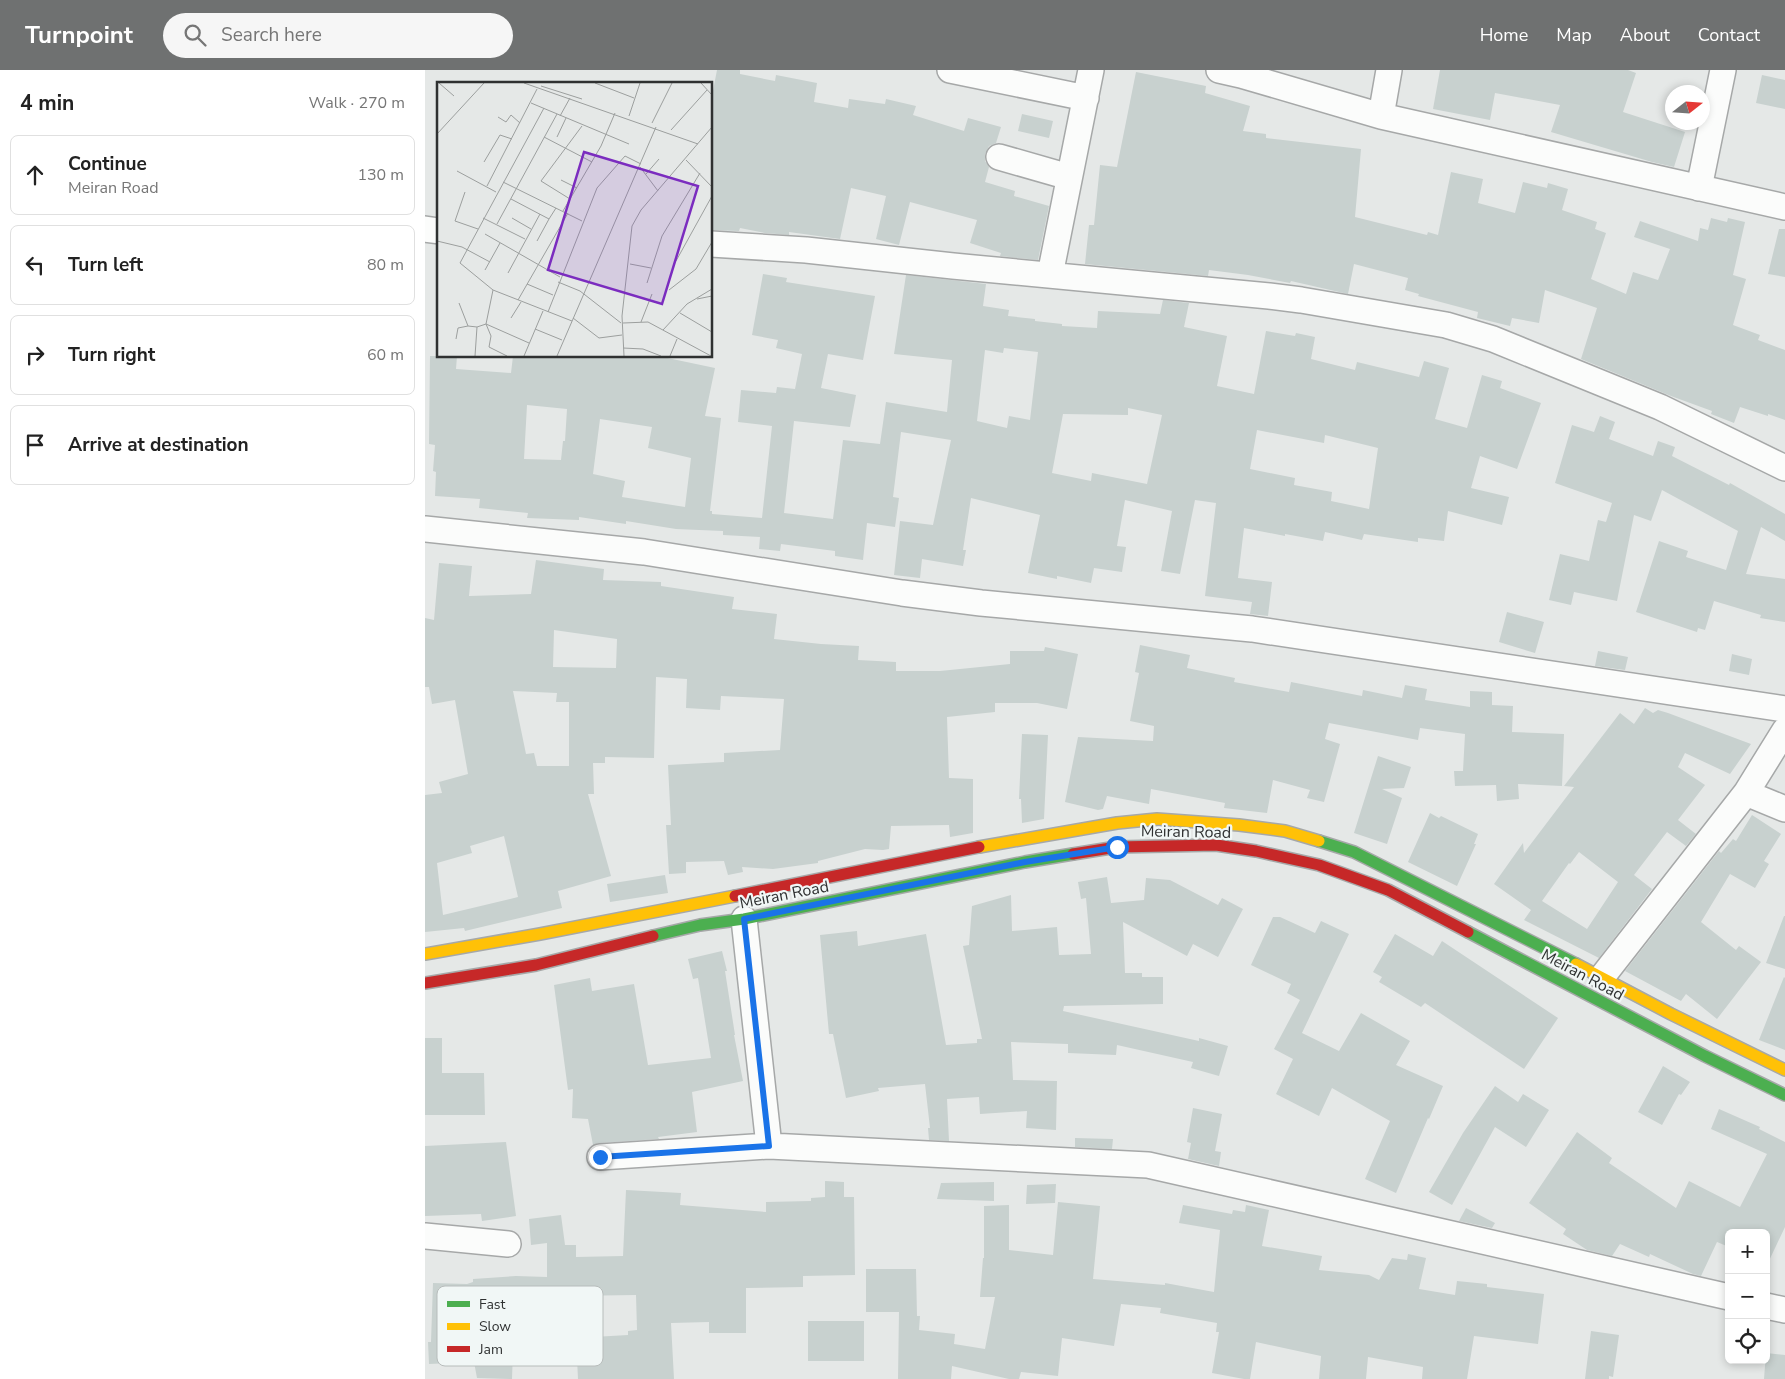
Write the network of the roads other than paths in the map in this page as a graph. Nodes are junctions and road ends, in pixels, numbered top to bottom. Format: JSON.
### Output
{"nodes":[{"id":1,"x":950,"y":70,"type":"edge"},
{"id":2,"x":1091,"y":70,"type":"edge"},
{"id":3,"x":1389,"y":70,"type":"edge"},
{"id":4,"x":1723,"y":70,"type":"edge"},
{"id":5,"x":1234,"y":72,"type":"edge"},
{"id":6,"x":1086,"y":98,"type":"junction"},
{"id":7,"x":1381,"y":116,"type":"junction"},
{"id":8,"x":999,"y":157,"type":"dead end"},
{"id":9,"x":1069,"y":177,"type":"junction"},
{"id":10,"x":1699,"y":188,"type":"junction"},
{"id":11,"x":1785,"y":207,"type":"edge"},
{"id":12,"x":713,"y":244,"type":"edge"},
{"id":13,"x":1050,"y":275,"type":"junction"},
{"id":14,"x":1785,"y":468,"type":"edge"},
{"id":15,"x":425,"y":530,"type":"edge"},
{"id":16,"x":1785,"y":709,"type":"edge"},
{"id":17,"x":1785,"y":730,"type":"edge"},
{"id":18,"x":1746,"y":793,"type":"junction"},
{"id":19,"x":1785,"y":809,"type":"edge"},
{"id":20,"x":744,"y":919,"type":"junction"},
{"id":21,"x":425,"y":954,"type":"edge"},
{"id":22,"x":1602,"y":977,"type":"junction"},
{"id":23,"x":425,"y":983,"type":"edge"},
{"id":24,"x":1785,"y":1070,"type":"edge"},
{"id":25,"x":1785,"y":1094,"type":"edge"},
{"id":26,"x":769,"y":1146,"type":"junction"},
{"id":27,"x":600,"y":1157,"type":"dead end"},
{"id":28,"x":425,"y":1236,"type":"edge"},
{"id":29,"x":508,"y":1244,"type":"dead end"},
{"id":30,"x":1725,"y":1296,"type":"edge"},
{"id":31,"x":1770,"y":1307,"type":"edge"},
{"id":32,"x":1785,"y":1310,"type":"edge"}],
"edges":[{"from":1,"to":6,"type":"street"},
{"from":2,"to":6,"type":"street"},
{"from":3,"to":7,"type":"street"},
{"from":4,"to":10,"type":"street"},
{"from":5,"to":7,"type":"street"},
{"from":6,"to":9,"type":"street"},
{"from":7,"to":10,"type":"street"},
{"from":8,"to":9,"type":"street"},
{"from":9,"to":13,"type":"street"},
{"from":10,"to":11,"type":"street"},
{"from":12,"to":13,"type":"street"},
{"from":13,"to":14,"type":"street"},
{"from":15,"to":16,"type":"street"},
{"from":17,"to":18,"type":"street"},
{"from":18,"to":19,"type":"street"},
{"from":18,"to":22,"type":"street"},
{"from":20,"to":23,"type":"main road","name":"Meiran Road"},
{"from":20,"to":25,"type":"main road","name":"Meiran Road"},
{"from":20,"to":26,"type":"street"},
{"from":21,"to":22,"type":"main road","name":"Meiran Road"},
{"from":22,"to":24,"type":"main road","name":"Meiran Road"},
{"from":26,"to":27,"type":"street"},
{"from":26,"to":30,"type":"street"},
{"from":28,"to":29,"type":"street"},
{"from":31,"to":32,"type":"street"}]}
